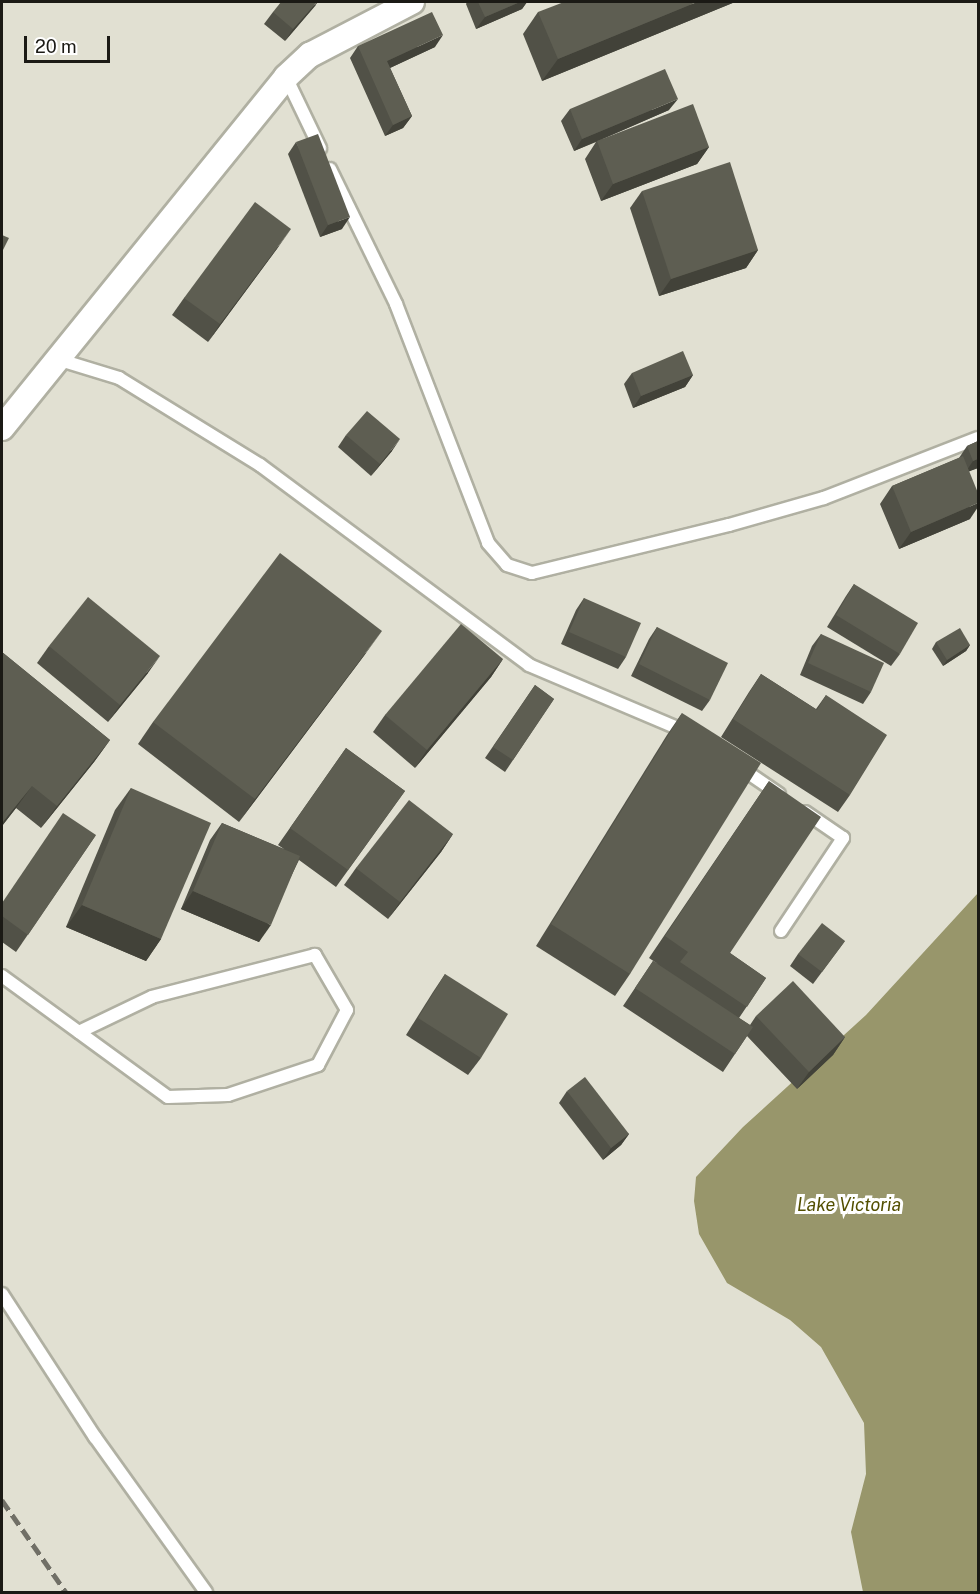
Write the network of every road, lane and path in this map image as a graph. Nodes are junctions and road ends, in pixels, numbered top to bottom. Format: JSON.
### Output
{"nodes":[{"id":1,"x":412,"y":2,"type":"edge"},
{"id":2,"x":286,"y":77,"type":"junction"},
{"id":3,"x":57,"y":359,"type":"junction"},
{"id":4,"x":2,"y":428,"type":"edge"},
{"id":5,"x":978,"y":438,"type":"edge"},
{"id":6,"x":702,"y":741,"type":"edge"},
{"id":7,"x":730,"y":760,"type":"edge"},
{"id":8,"x":781,"y":931,"type":"dead end"},
{"id":9,"x":2,"y":976,"type":"edge"},
{"id":10,"x":79,"y":1032,"type":"junction"},
{"id":11,"x":2,"y":1294,"type":"edge"},
{"id":12,"x":206,"y":1593,"type":"edge"}],
"edges":[{"from":1,"to":2,"type":"street"},
{"from":2,"to":3,"type":"street"},
{"from":2,"to":5,"type":"lane"},
{"from":3,"to":4,"type":"street"},
{"from":3,"to":6,"type":"lane"},
{"from":7,"to":8,"type":"lane"},
{"from":9,"to":10,"type":"lane"},
{"from":10,"to":10,"type":"lane"},
{"from":11,"to":12,"type":"lane"}]}
